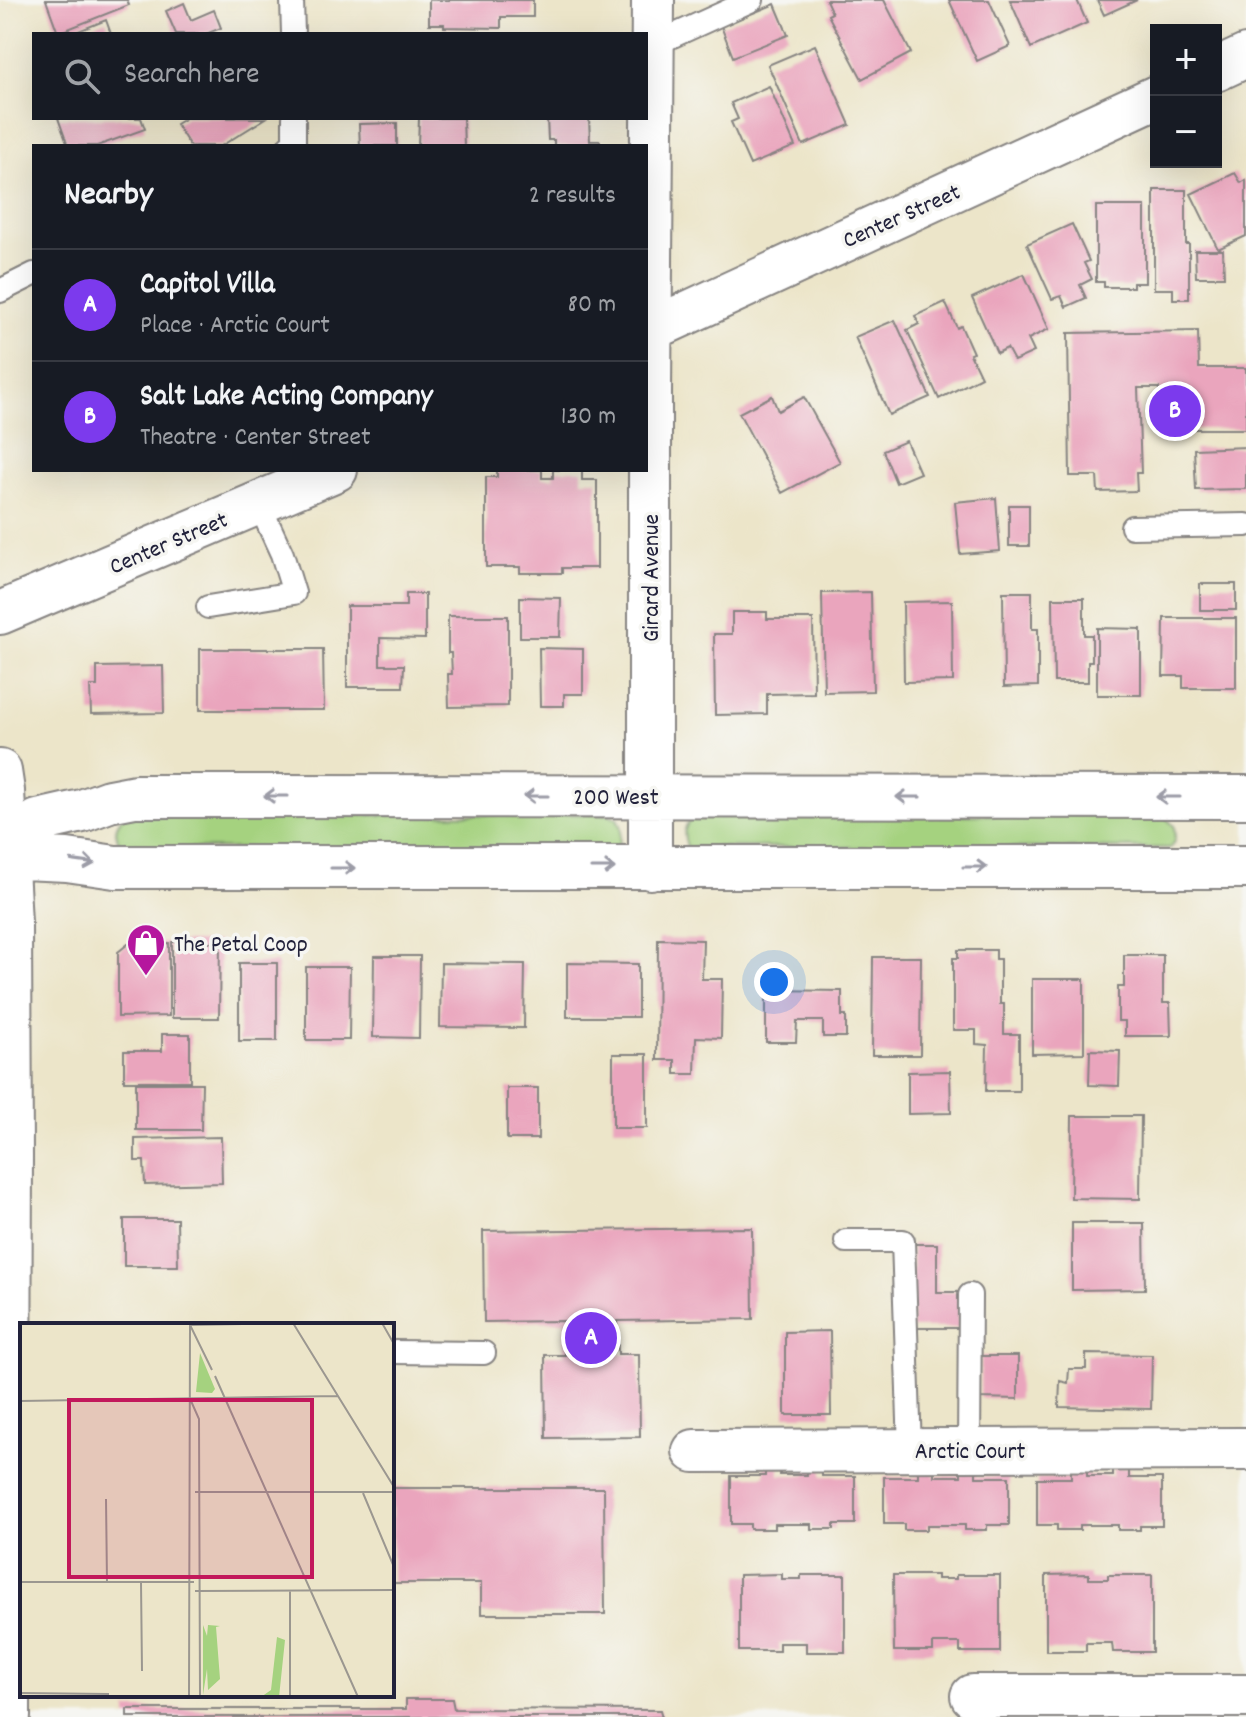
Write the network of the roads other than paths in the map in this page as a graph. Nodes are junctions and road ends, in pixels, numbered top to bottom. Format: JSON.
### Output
{"nodes":[{"id":1,"x":292,"y":0,"type":"edge"},
{"id":2,"x":653,"y":0,"type":"edge"},
{"id":3,"x":752,"y":0,"type":"edge"},
{"id":4,"x":293,"y":32,"type":"edge"},
{"id":5,"x":653,"y":45,"type":"junction"},
{"id":6,"x":1246,"y":56,"type":"edge"},
{"id":7,"x":1222,"y":67,"type":"edge"},
{"id":8,"x":1150,"y":100,"type":"edge"},
{"id":9,"x":294,"y":120,"type":"edge"},
{"id":10,"x":294,"y":144,"type":"edge"},
{"id":11,"x":32,"y":275,"type":"edge"},
{"id":12,"x":0,"y":291,"type":"edge"},
{"id":13,"x":648,"y":331,"type":"edge"},
{"id":14,"x":331,"y":472,"type":"edge"},
{"id":15,"x":259,"y":504,"type":"junction"},
{"id":16,"x":1246,"y":525,"type":"edge"},
{"id":17,"x":1132,"y":527,"type":"dead end"},
{"id":18,"x":208,"y":607,"type":"dead end"},
{"id":19,"x":0,"y":613,"type":"edge"},
{"id":20,"x":0,"y":771,"type":"edge"},
{"id":21,"x":650,"y":796,"type":"junction"},
{"id":22,"x":1246,"y":797,"type":"edge"},
{"id":23,"x":3,"y":857,"type":"edge"},
{"id":24,"x":1246,"y":867,"type":"edge"},
{"id":25,"x":650,"y":868,"type":"junction"},
{"id":26,"x":6,"y":1171,"type":"edge"},
{"id":27,"x":846,"y":1241,"type":"dead end"},
{"id":28,"x":970,"y":1295,"type":"dead end"},
{"id":29,"x":16,"y":1347,"type":"edge"},
{"id":30,"x":394,"y":1352,"type":"edge"},
{"id":31,"x":484,"y":1353,"type":"dead end"},
{"id":32,"x":1246,"y":1449,"type":"edge"},
{"id":33,"x":910,"y":1450,"type":"junction"},
{"id":34,"x":969,"y":1450,"type":"junction"},
{"id":35,"x":694,"y":1451,"type":"dead end"},
{"id":36,"x":5,"y":1515,"type":"edge"},
{"id":37,"x":972,"y":1696,"type":"dead end"},
{"id":38,"x":1246,"y":1696,"type":"edge"},
{"id":39,"x":9,"y":1717,"type":"edge"}],
"edges":[{"from":1,"to":4,"type":"lane"},
{"from":2,"to":5,"type":"street","name":"Girard Avenue"},
{"from":3,"to":5,"type":"lane"},
{"from":5,"to":13,"type":"street","name":"Girard Avenue"},
{"from":6,"to":7,"type":"street"},
{"from":8,"to":13,"type":"street","name":"Center Street"},
{"from":9,"to":10,"type":"lane"},
{"from":11,"to":12,"type":"lane"},
{"from":13,"to":21,"type":"street","name":"Girard Avenue"},
{"from":14,"to":15,"type":"street","name":"Center Street"},
{"from":15,"to":18,"type":"lane"},
{"from":15,"to":19,"type":"street","name":"Center Street"},
{"from":16,"to":17,"type":"lane"},
{"from":20,"to":23,"type":"street"},
{"from":22,"to":21,"type":"street","name":"200 West","one_way":true},
{"from":21,"to":23,"type":"street","name":"200 West","one_way":true},
{"from":21,"to":25,"type":"street","name":"Girard Avenue"},
{"from":23,"to":25,"type":"street","one_way":true},
{"from":23,"to":26,"type":"street"},
{"from":25,"to":24,"type":"street","one_way":true},
{"from":26,"to":29,"type":"street"},
{"from":27,"to":33,"type":"lane"},
{"from":28,"to":34,"type":"lane"},
{"from":29,"to":36,"type":"street"},
{"from":30,"to":31,"type":"lane"},
{"from":32,"to":34,"type":"street","name":"Arctic Court"},
{"from":33,"to":34,"type":"street","name":"Arctic Court"},
{"from":33,"to":35,"type":"street","name":"Arctic Court"},
{"from":36,"to":39,"type":"street"},
{"from":37,"to":38,"type":"street"}]}
